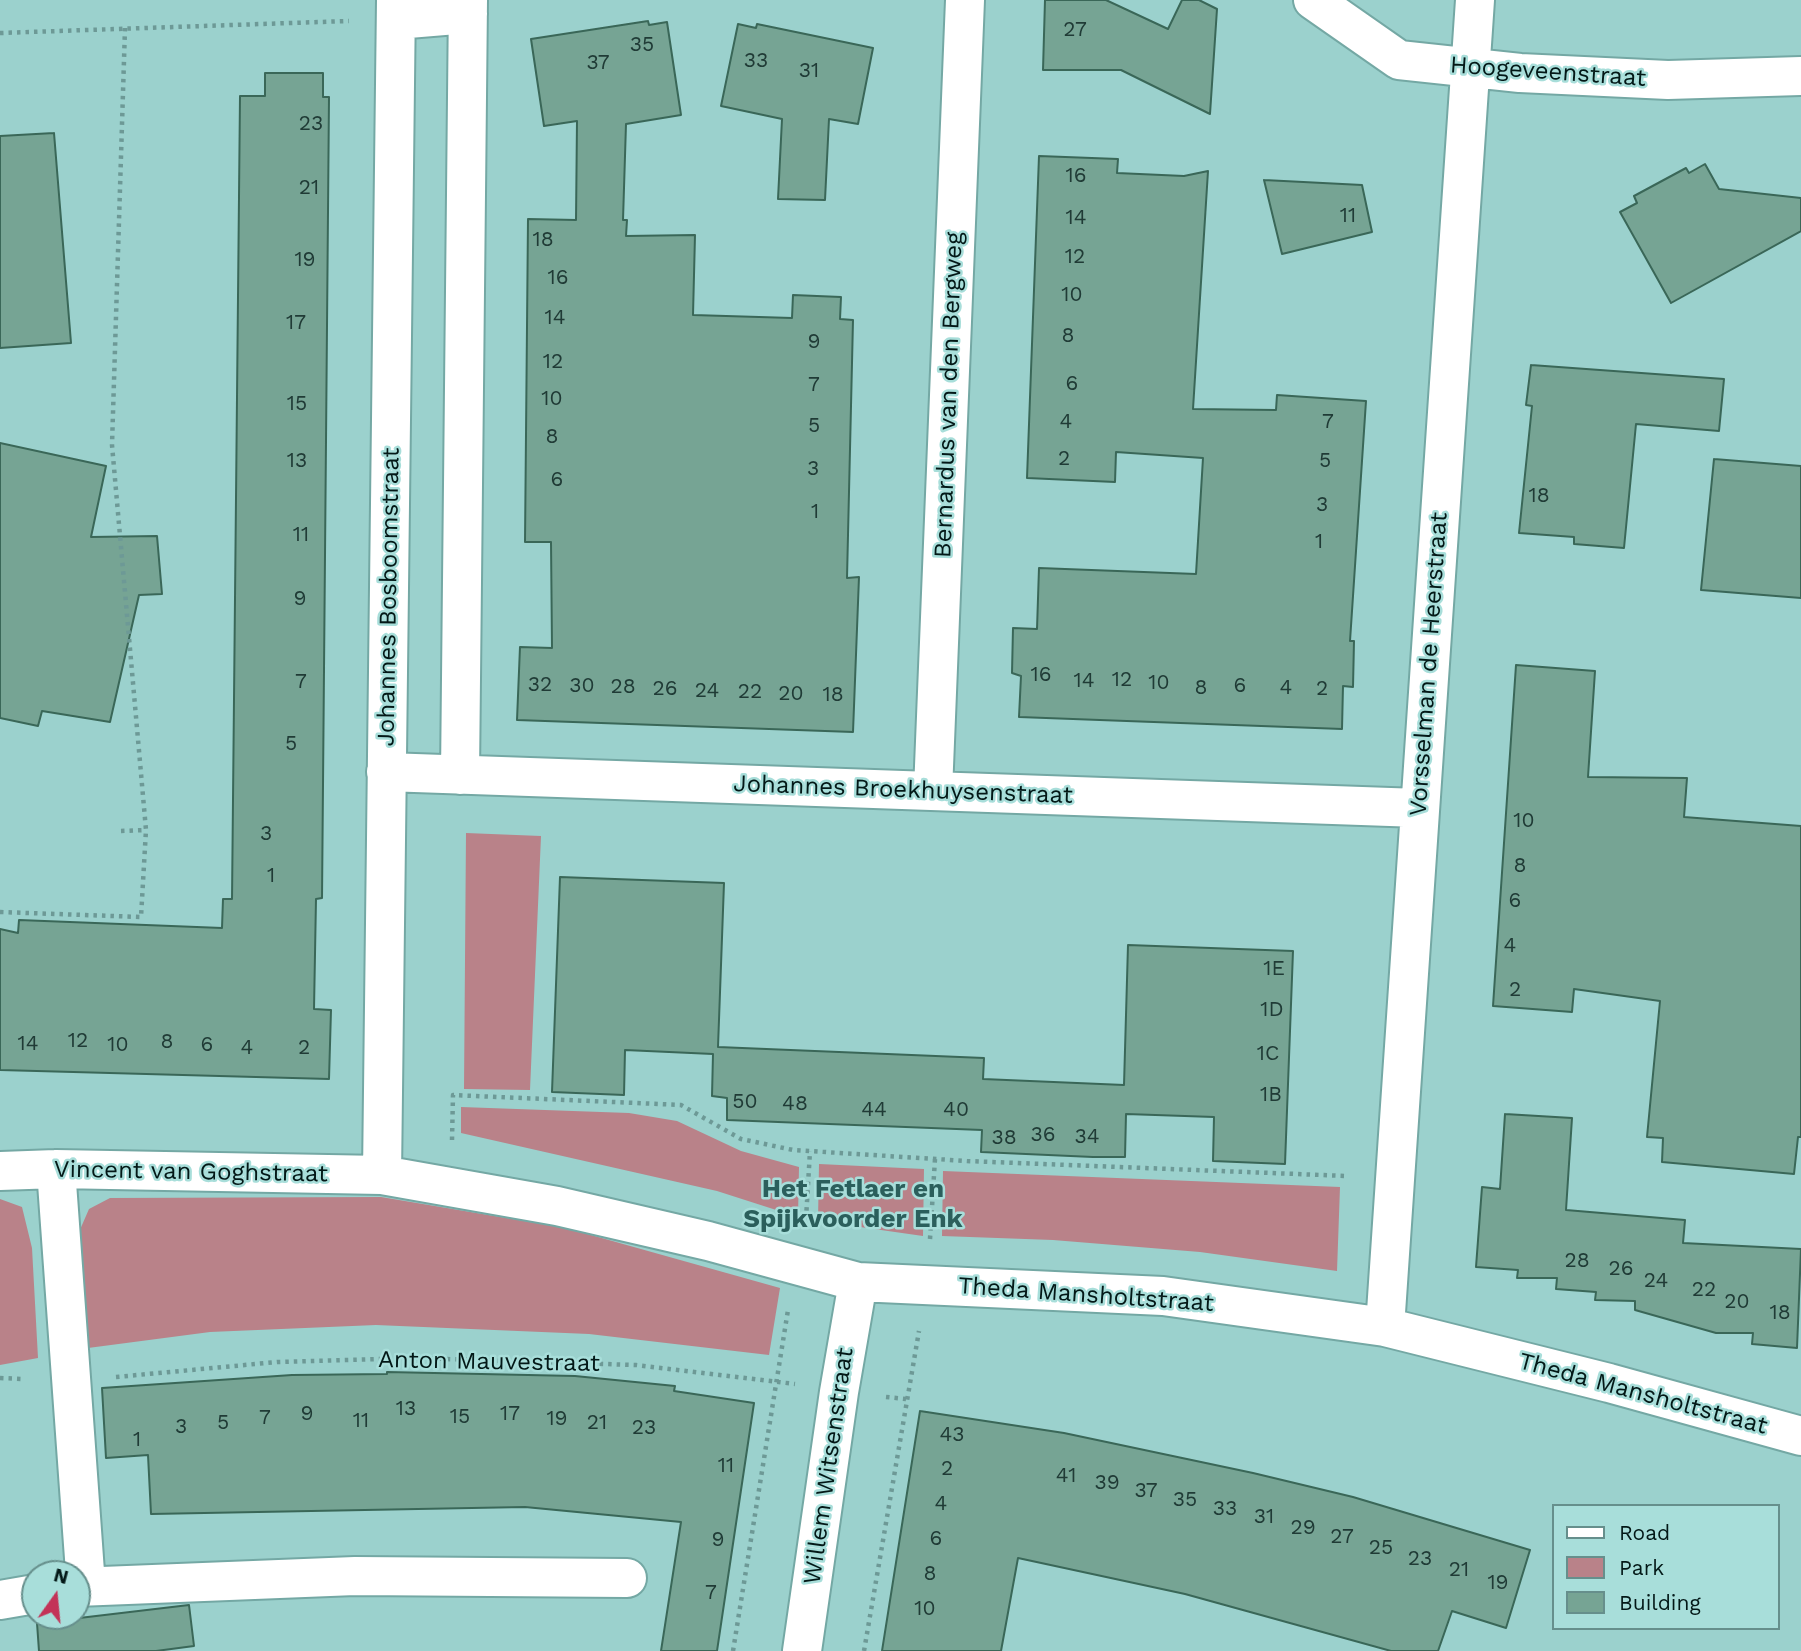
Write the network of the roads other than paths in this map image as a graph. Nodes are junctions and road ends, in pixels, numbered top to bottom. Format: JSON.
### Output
{"nodes":[{"id":1,"x":965,"y":0,"type":"edge"},
{"id":2,"x":1313,"y":0,"type":"edge"},
{"id":3,"x":1475,"y":0,"type":"edge"},
{"id":4,"x":468,"y":7,"type":"edge"},
{"id":5,"x":396,"y":10,"type":"edge"},
{"id":6,"x":1470,"y":68,"type":"junction"},
{"id":7,"x":1801,"y":76,"type":"edge"},
{"id":8,"x":387,"y":772,"type":"junction"},
{"id":9,"x":460,"y":775,"type":"junction"},
{"id":10,"x":933,"y":791,"type":"junction"},
{"id":11,"x":1419,"y":807,"type":"junction"},
{"id":12,"x":56,"y":1169,"type":"junction"},
{"id":13,"x":0,"y":1171,"type":"edge"},
{"id":14,"x":382,"y":1175,"type":"junction"},
{"id":15,"x":858,"y":1282,"type":"junction"},
{"id":16,"x":1385,"y":1327,"type":"junction"},
{"id":17,"x":1801,"y":1436,"type":"edge"},
{"id":18,"x":81,"y":1560,"type":"edge"},
{"id":19,"x":627,"y":1577,"type":"dead end"},
{"id":20,"x":91,"y":1586,"type":"edge"},
{"id":21,"x":21,"y":1596,"type":"edge"},
{"id":22,"x":0,"y":1600,"type":"edge"},
{"id":23,"x":802,"y":1651,"type":"edge"}],
"edges":[{"from":1,"to":10,"type":"street","name":"Bernardus van den Bergweg"},
{"from":2,"to":6,"type":"street","name":"Hoogeveenstraat"},
{"from":3,"to":6,"type":"street","name":"Vorsselman de Heerstraat"},
{"from":4,"to":5,"type":"street"},
{"from":4,"to":9,"type":"street"},
{"from":5,"to":8,"type":"street","name":"Johannes Bosboomstraat"},
{"from":6,"to":7,"type":"street","name":"Hoogeveenstraat"},
{"from":6,"to":11,"type":"street","name":"Vorsselman de Heerstraat"},
{"from":8,"to":9,"type":"street","name":"Johannes Broekhuysenstraat"},
{"from":8,"to":14,"type":"street","name":"Johannes Bosboomstraat"},
{"from":9,"to":10,"type":"street","name":"Johannes Broekhuysenstraat"},
{"from":10,"to":11,"type":"street","name":"Johannes Broekhuysenstraat"},
{"from":11,"to":16,"type":"street","name":"Vorsselman de Heerstraat"},
{"from":12,"to":13,"type":"street","name":"Vincent van Goghstraat"},
{"from":12,"to":14,"type":"street","name":"Vincent van Goghstraat"},
{"from":12,"to":18,"type":"street"},
{"from":14,"to":15,"type":"street","name":"Theda Mansholtstraat"},
{"from":15,"to":16,"type":"street","name":"Theda Mansholtstraat"},
{"from":15,"to":23,"type":"street","name":"Willem Witsenstraat"},
{"from":16,"to":17,"type":"street","name":"Theda Mansholtstraat"},
{"from":19,"to":20,"type":"street"},
{"from":21,"to":22,"type":"street"}]}
